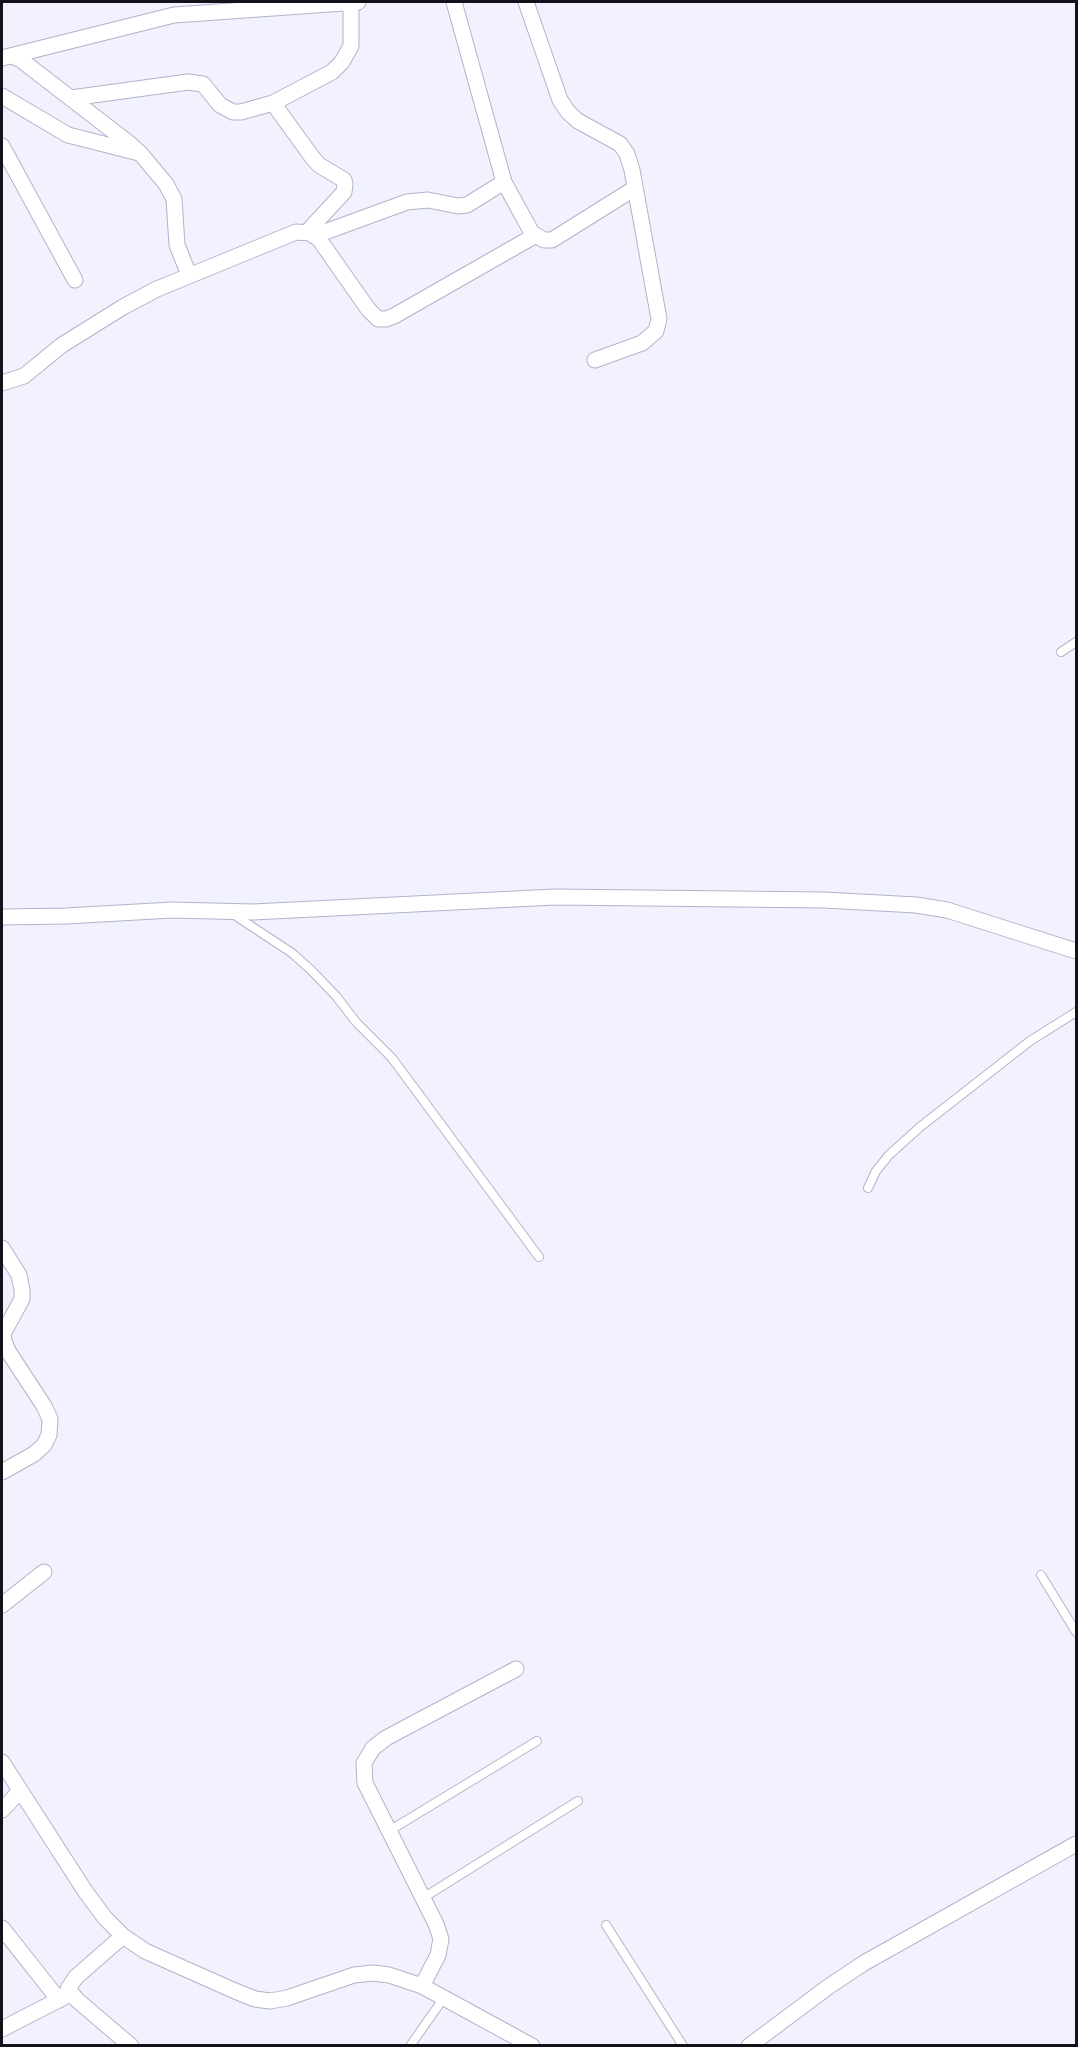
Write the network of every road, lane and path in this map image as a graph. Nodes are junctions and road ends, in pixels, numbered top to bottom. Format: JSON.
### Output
{"nodes":[{"id":1,"x":354,"y":2,"type":"edge"},
{"id":2,"x":454,"y":2,"type":"edge"},
{"id":3,"x":526,"y":2,"type":"edge"},
{"id":4,"x":210,"y":6,"type":"edge"},
{"id":5,"x":7,"y":57,"type":"edge"},
{"id":6,"x":2,"y":96,"type":"edge"},
{"id":7,"x":71,"y":98,"type":"junction"},
{"id":8,"x":273,"y":102,"type":"junction"},
{"id":9,"x":2,"y":146,"type":"edge"},
{"id":10,"x":140,"y":153,"type":"junction"},
{"id":11,"x":504,"y":182,"type":"junction"},
{"id":12,"x":635,"y":188,"type":"junction"},
{"id":13,"x":311,"y":234,"type":"junction"},
{"id":14,"x":536,"y":236,"type":"junction"},
{"id":15,"x":189,"y":275,"type":"junction"},
{"id":16,"x":75,"y":280,"type":"dead end"},
{"id":17,"x":595,"y":360,"type":"dead end"},
{"id":18,"x":2,"y":383,"type":"edge"},
{"id":19,"x":1077,"y":642,"type":"edge"},
{"id":20,"x":1061,"y":652,"type":"dead end"},
{"id":21,"x":229,"y":912,"type":"junction"},
{"id":22,"x":2,"y":917,"type":"edge"},
{"id":23,"x":1077,"y":951,"type":"edge"},
{"id":24,"x":1077,"y":1012,"type":"edge"},
{"id":25,"x":868,"y":1188,"type":"dead end"},
{"id":26,"x":2,"y":1248,"type":"edge"},
{"id":27,"x":539,"y":1257,"type":"dead end"},
{"id":28,"x":2,"y":1472,"type":"edge"},
{"id":29,"x":44,"y":1572,"type":"dead end"},
{"id":30,"x":1041,"y":1575,"type":"dead end"},
{"id":31,"x":2,"y":1605,"type":"edge"},
{"id":32,"x":1077,"y":1632,"type":"edge"},
{"id":33,"x":516,"y":1669,"type":"dead end"},
{"id":34,"x":537,"y":1742,"type":"dead end"},
{"id":35,"x":2,"y":1762,"type":"edge"},
{"id":36,"x":20,"y":1791,"type":"junction"},
{"id":37,"x":578,"y":1801,"type":"dead end"},
{"id":38,"x":2,"y":1810,"type":"edge"},
{"id":39,"x":389,"y":1831,"type":"junction"},
{"id":40,"x":1077,"y":1845,"type":"edge"},
{"id":41,"x":423,"y":1898,"type":"junction"},
{"id":42,"x":606,"y":1925,"type":"dead end"},
{"id":43,"x":2,"y":1928,"type":"edge"},
{"id":44,"x":123,"y":1936,"type":"junction"},
{"id":45,"x":422,"y":1986,"type":"junction"},
{"id":46,"x":65,"y":1997,"type":"junction"},
{"id":47,"x":444,"y":1999,"type":"junction"},
{"id":48,"x":2,"y":2029,"type":"edge"},
{"id":49,"x":131,"y":2046,"type":"edge"},
{"id":50,"x":410,"y":2046,"type":"edge"},
{"id":51,"x":532,"y":2046,"type":"edge"},
{"id":52,"x":683,"y":2046,"type":"edge"},
{"id":53,"x":749,"y":2046,"type":"edge"}],
"edges":[{"from":1,"to":4,"type":"street"},
{"from":1,"to":8,"type":"street"},
{"from":2,"to":11,"type":"street"},
{"from":3,"to":12,"type":"street"},
{"from":4,"to":5,"type":"street"},
{"from":5,"to":7,"type":"street"},
{"from":6,"to":10,"type":"street"},
{"from":7,"to":8,"type":"street"},
{"from":7,"to":10,"type":"street"},
{"from":8,"to":13,"type":"street"},
{"from":9,"to":16,"type":"street"},
{"from":10,"to":15,"type":"street"},
{"from":11,"to":13,"type":"street"},
{"from":11,"to":14,"type":"street"},
{"from":12,"to":14,"type":"street"},
{"from":12,"to":17,"type":"street"},
{"from":13,"to":14,"type":"street"},
{"from":13,"to":15,"type":"street"},
{"from":15,"to":18,"type":"street"},
{"from":19,"to":20,"type":"lane"},
{"from":21,"to":22,"type":"street"},
{"from":21,"to":23,"type":"street"},
{"from":21,"to":27,"type":"lane"},
{"from":24,"to":25,"type":"lane"},
{"from":26,"to":28,"type":"street"},
{"from":29,"to":31,"type":"street"},
{"from":30,"to":32,"type":"lane"},
{"from":33,"to":39,"type":"street"},
{"from":34,"to":39,"type":"lane"},
{"from":35,"to":36,"type":"street"},
{"from":36,"to":38,"type":"street"},
{"from":36,"to":44,"type":"street"},
{"from":37,"to":41,"type":"lane"},
{"from":39,"to":41,"type":"street"},
{"from":40,"to":53,"type":"street"},
{"from":41,"to":45,"type":"street"},
{"from":42,"to":52,"type":"lane"},
{"from":43,"to":46,"type":"street"},
{"from":44,"to":45,"type":"street"},
{"from":44,"to":46,"type":"street"},
{"from":45,"to":47,"type":"street"},
{"from":46,"to":48,"type":"street"},
{"from":46,"to":49,"type":"street"},
{"from":47,"to":50,"type":"lane"},
{"from":47,"to":51,"type":"street"}]}
